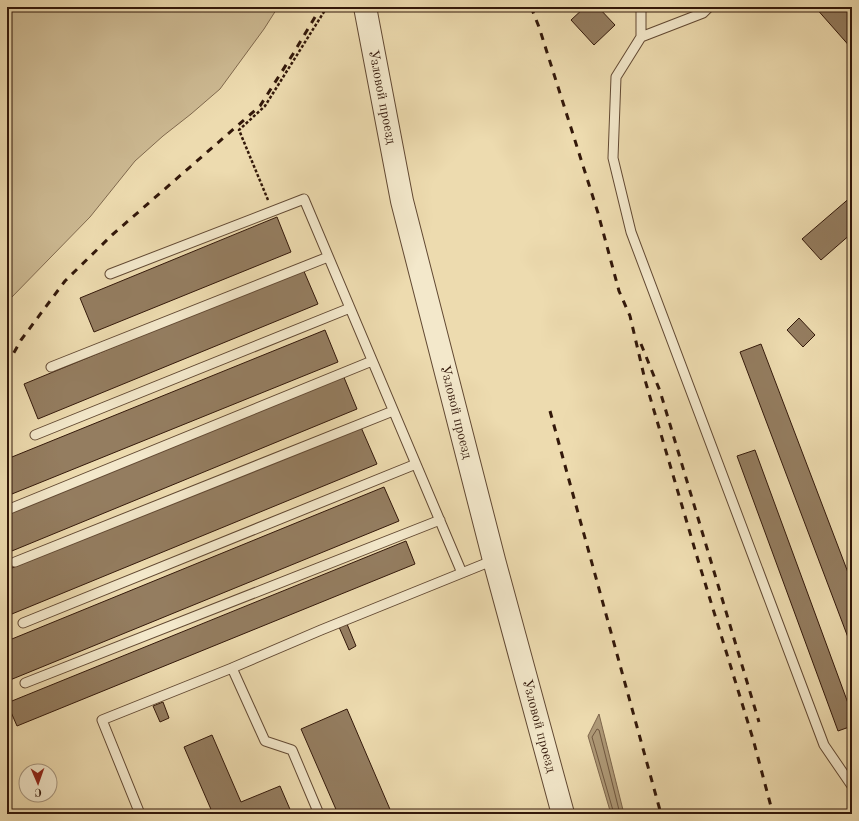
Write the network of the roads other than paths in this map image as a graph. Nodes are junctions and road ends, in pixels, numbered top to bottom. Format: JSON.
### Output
{"nodes":[{"id":1,"x":364,"y":7,"type":"edge"},
{"id":2,"x":641,"y":7,"type":"edge"},
{"id":3,"x":709,"y":7,"type":"edge"},
{"id":4,"x":641,"y":38,"type":"junction"},
{"id":5,"x":328,"y":257,"type":"junction"},
{"id":6,"x":110,"y":274,"type":"dead end"},
{"id":7,"x":350,"y":308,"type":"junction"},
{"id":8,"x":372,"y":361,"type":"junction"},
{"id":9,"x":51,"y":366,"type":"dead end"},
{"id":10,"x":393,"y":411,"type":"junction"},
{"id":11,"x":35,"y":435,"type":"dead end"},
{"id":12,"x":416,"y":464,"type":"junction"},
{"id":13,"x":7,"y":510,"type":"edge"},
{"id":14,"x":440,"y":520,"type":"junction"},
{"id":15,"x":494,"y":560,"type":"junction"},
{"id":16,"x":14,"y":562,"type":"dead end"},
{"id":17,"x":462,"y":573,"type":"junction"},
{"id":18,"x":23,"y":623,"type":"dead end"},
{"id":19,"x":232,"y":668,"type":"junction"},
{"id":20,"x":25,"y":683,"type":"dead end"},
{"id":21,"x":852,"y":786,"type":"edge"},
{"id":22,"x":140,"y":814,"type":"edge"},
{"id":23,"x":319,"y":814,"type":"edge"},
{"id":24,"x":563,"y":814,"type":"edge"}],
"edges":[{"from":1,"to":15,"type":"street","name":"Узловой проезд"},
{"from":2,"to":4,"type":"lane"},
{"from":3,"to":4,"type":"lane"},
{"from":4,"to":21,"type":"lane"},
{"from":5,"to":6,"type":"lane"},
{"from":5,"to":7,"type":"lane"},
{"from":5,"to":9,"type":"lane"},
{"from":7,"to":8,"type":"lane"},
{"from":7,"to":11,"type":"lane"},
{"from":8,"to":10,"type":"lane"},
{"from":8,"to":13,"type":"lane"},
{"from":10,"to":12,"type":"lane"},
{"from":10,"to":16,"type":"lane"},
{"from":12,"to":14,"type":"lane"},
{"from":12,"to":18,"type":"lane"},
{"from":14,"to":17,"type":"lane"},
{"from":14,"to":20,"type":"lane"},
{"from":15,"to":17,"type":"lane"},
{"from":15,"to":24,"type":"street","name":"Узловой проезд"},
{"from":17,"to":19,"type":"lane"},
{"from":19,"to":22,"type":"lane"},
{"from":19,"to":23,"type":"lane"}]}
